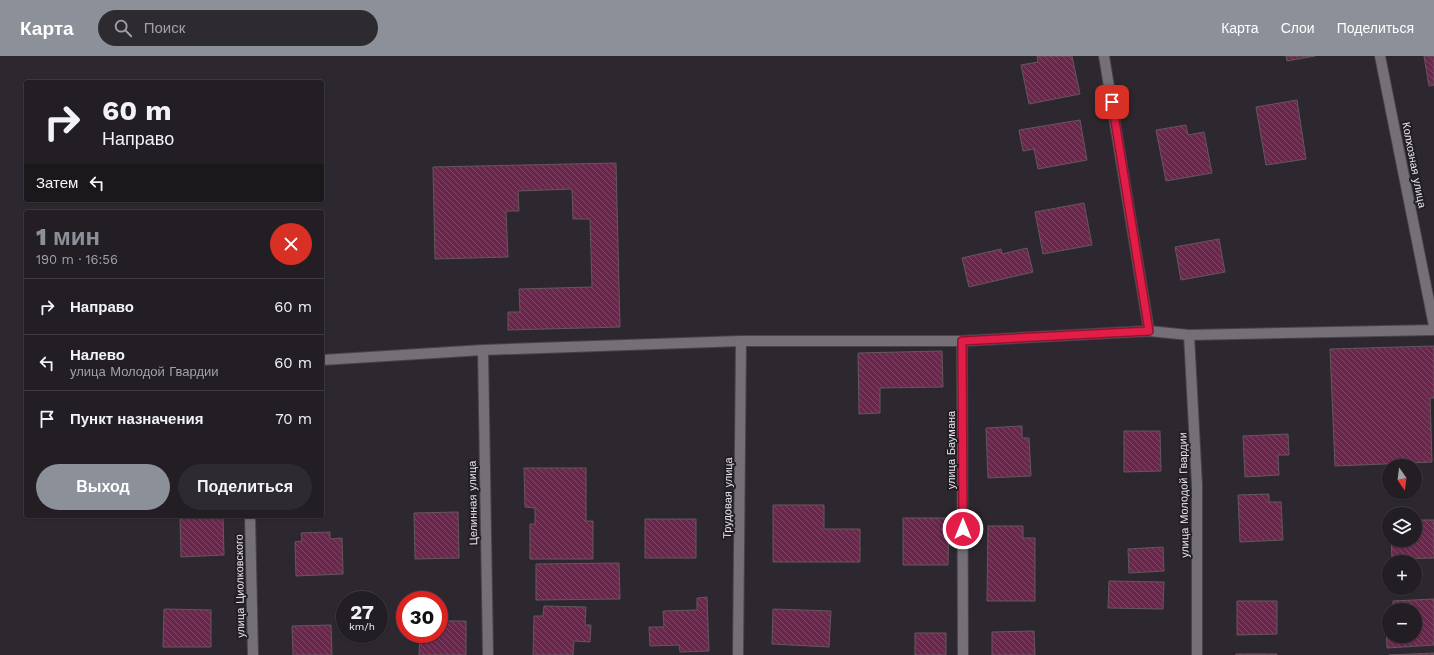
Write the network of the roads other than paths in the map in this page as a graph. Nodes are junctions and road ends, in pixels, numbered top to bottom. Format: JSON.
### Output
{"nodes":[{"id":1,"x":1104,"y":56,"type":"edge"},
{"id":2,"x":1380,"y":56,"type":"edge"},
{"id":3,"x":1434,"y":326,"type":"edge"},
{"id":4,"x":1434,"y":330,"type":"edge"},
{"id":5,"x":1149,"y":331,"type":"junction"},
{"id":6,"x":1189,"y":335,"type":"junction"},
{"id":7,"x":741,"y":341,"type":"junction"},
{"id":8,"x":962,"y":341,"type":"junction"},
{"id":9,"x":483,"y":350,"type":"junction"},
{"id":10,"x":324,"y":360,"type":"edge"},
{"id":11,"x":250,"y":518,"type":"edge"},
{"id":12,"x":253,"y":655,"type":"edge"},
{"id":13,"x":488,"y":655,"type":"edge"},
{"id":14,"x":738,"y":655,"type":"edge"},
{"id":15,"x":963,"y":655,"type":"edge"},
{"id":16,"x":1197,"y":655,"type":"edge"}],
"edges":[{"from":1,"to":5,"type":"street"},
{"from":2,"to":3,"type":"street","name":"Колхозная улица"},
{"from":4,"to":6,"type":"street"},
{"from":5,"to":6,"type":"street"},
{"from":5,"to":8,"type":"street"},
{"from":6,"to":16,"type":"street","name":"улица Молодой Гвардии"},
{"from":7,"to":8,"type":"street"},
{"from":7,"to":9,"type":"street"},
{"from":7,"to":14,"type":"street","name":"Трудовая улица"},
{"from":8,"to":15,"type":"street","name":"улица Баумана"},
{"from":9,"to":10,"type":"street"},
{"from":9,"to":13,"type":"street","name":"Целинная улица"},
{"from":11,"to":12,"type":"street","name":"улица Циолковского"}]}
